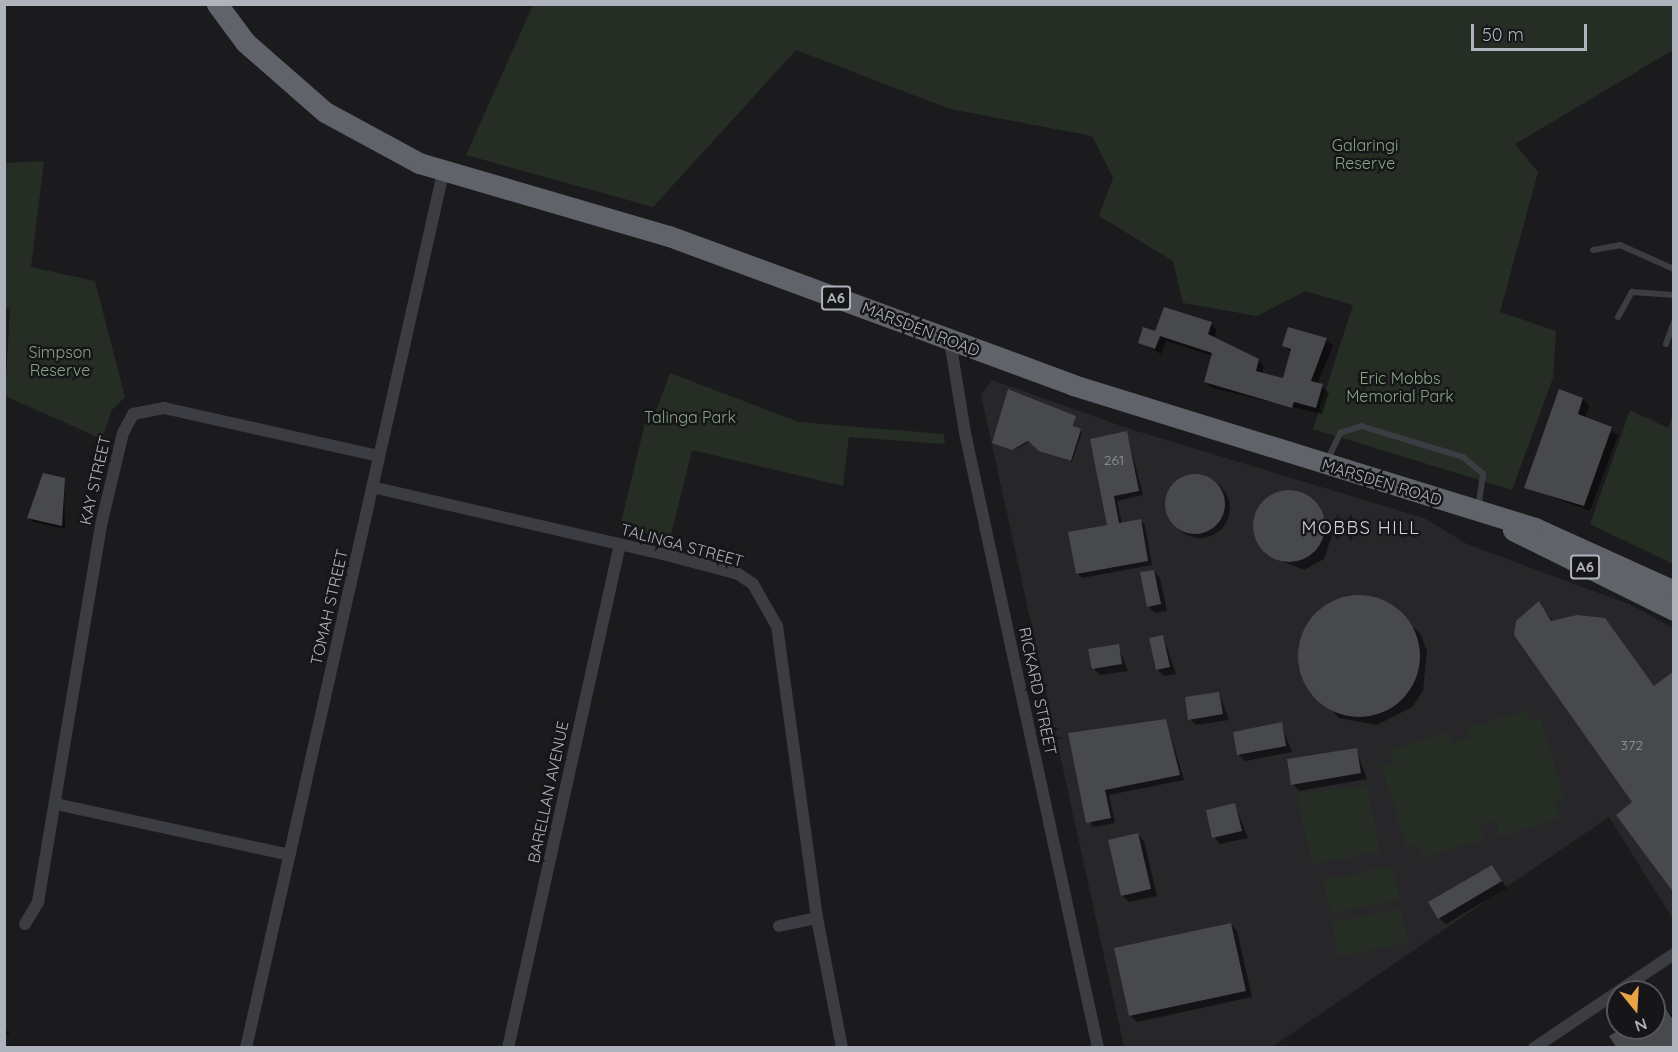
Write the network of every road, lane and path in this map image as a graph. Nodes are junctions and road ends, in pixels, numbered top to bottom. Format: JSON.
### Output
{"nodes":[{"id":1,"x":217,"y":4,"type":"edge"},
{"id":2,"x":443,"y":173,"type":"junction"},
{"id":3,"x":1593,"y":250,"type":"dead end"},
{"id":4,"x":1674,"y":269,"type":"edge"},
{"id":5,"x":1674,"y":295,"type":"edge"},
{"id":6,"x":1618,"y":316,"type":"dead end"},
{"id":7,"x":1674,"y":322,"type":"edge"},
{"id":8,"x":950,"y":340,"type":"junction"},
{"id":9,"x":1666,"y":344,"type":"dead end"},
{"id":10,"x":379,"y":456,"type":"junction"},
{"id":11,"x":1327,"y":464,"type":"junction"},
{"id":12,"x":372,"y":487,"type":"junction"},
{"id":13,"x":1477,"y":512,"type":"junction"},
{"id":14,"x":1499,"y":520,"type":"junction"},
{"id":15,"x":620,"y":544,"type":"junction"},
{"id":16,"x":1672,"y":589,"type":"edge"},
{"id":17,"x":1674,"y":610,"type":"edge"},
{"id":18,"x":56,"y":804,"type":"junction"},
{"id":19,"x":290,"y":855,"type":"junction"},
{"id":20,"x":817,"y":918,"type":"junction"},
{"id":21,"x":25,"y":924,"type":"dead end"},
{"id":22,"x":779,"y":926,"type":"dead end"},
{"id":23,"x":1674,"y":954,"type":"edge"},
{"id":24,"x":246,"y":1047,"type":"edge"},
{"id":25,"x":508,"y":1047,"type":"edge"},
{"id":26,"x":842,"y":1047,"type":"edge"},
{"id":27,"x":1098,"y":1047,"type":"edge"},
{"id":28,"x":1534,"y":1047,"type":"edge"}],
"edges":[{"from":1,"to":2,"type":"highway","name":"MARSDEN ROAD","number":"A6"},
{"from":2,"to":8,"type":"highway","name":"MARSDEN ROAD","number":"A6"},
{"from":2,"to":10,"type":"street","name":"TOMAH STREET"},
{"from":3,"to":4,"type":"lane"},
{"from":5,"to":6,"type":"lane"},
{"from":7,"to":9,"type":"lane"},
{"from":8,"to":11,"type":"highway","name":"MARSDEN ROAD","number":"A6"},
{"from":8,"to":27,"type":"street","name":"RICKARD STREET"},
{"from":10,"to":12,"type":"street","name":"TOMAH STREET"},
{"from":10,"to":18,"type":"street","name":"KAY STREET"},
{"from":11,"to":13,"type":"highway","name":"MARSDEN ROAD","number":"A6"},
{"from":11,"to":13,"type":"lane"},
{"from":12,"to":15,"type":"street","name":"TALINGA STREET"},
{"from":12,"to":19,"type":"street","name":"TOMAH STREET"},
{"from":13,"to":14,"type":"highway","name":"MARSDEN ROAD","number":"A6"},
{"from":14,"to":16,"type":"highway","name":"MARSDEN ROAD","number":"A6"},
{"from":14,"to":17,"type":"highway","name":"MARSDEN ROAD","number":"A6"},
{"from":15,"to":20,"type":"street","name":"TALINGA STREET"},
{"from":15,"to":25,"type":"street","name":"BARELLAN AVENUE"},
{"from":18,"to":19,"type":"street"},
{"from":18,"to":21,"type":"street","name":"KAY STREET"},
{"from":19,"to":24,"type":"street","name":"TOMAH STREET"},
{"from":20,"to":22,"type":"street"},
{"from":20,"to":26,"type":"street","name":"TALINGA STREET"},
{"from":23,"to":28,"type":"street"}]}
